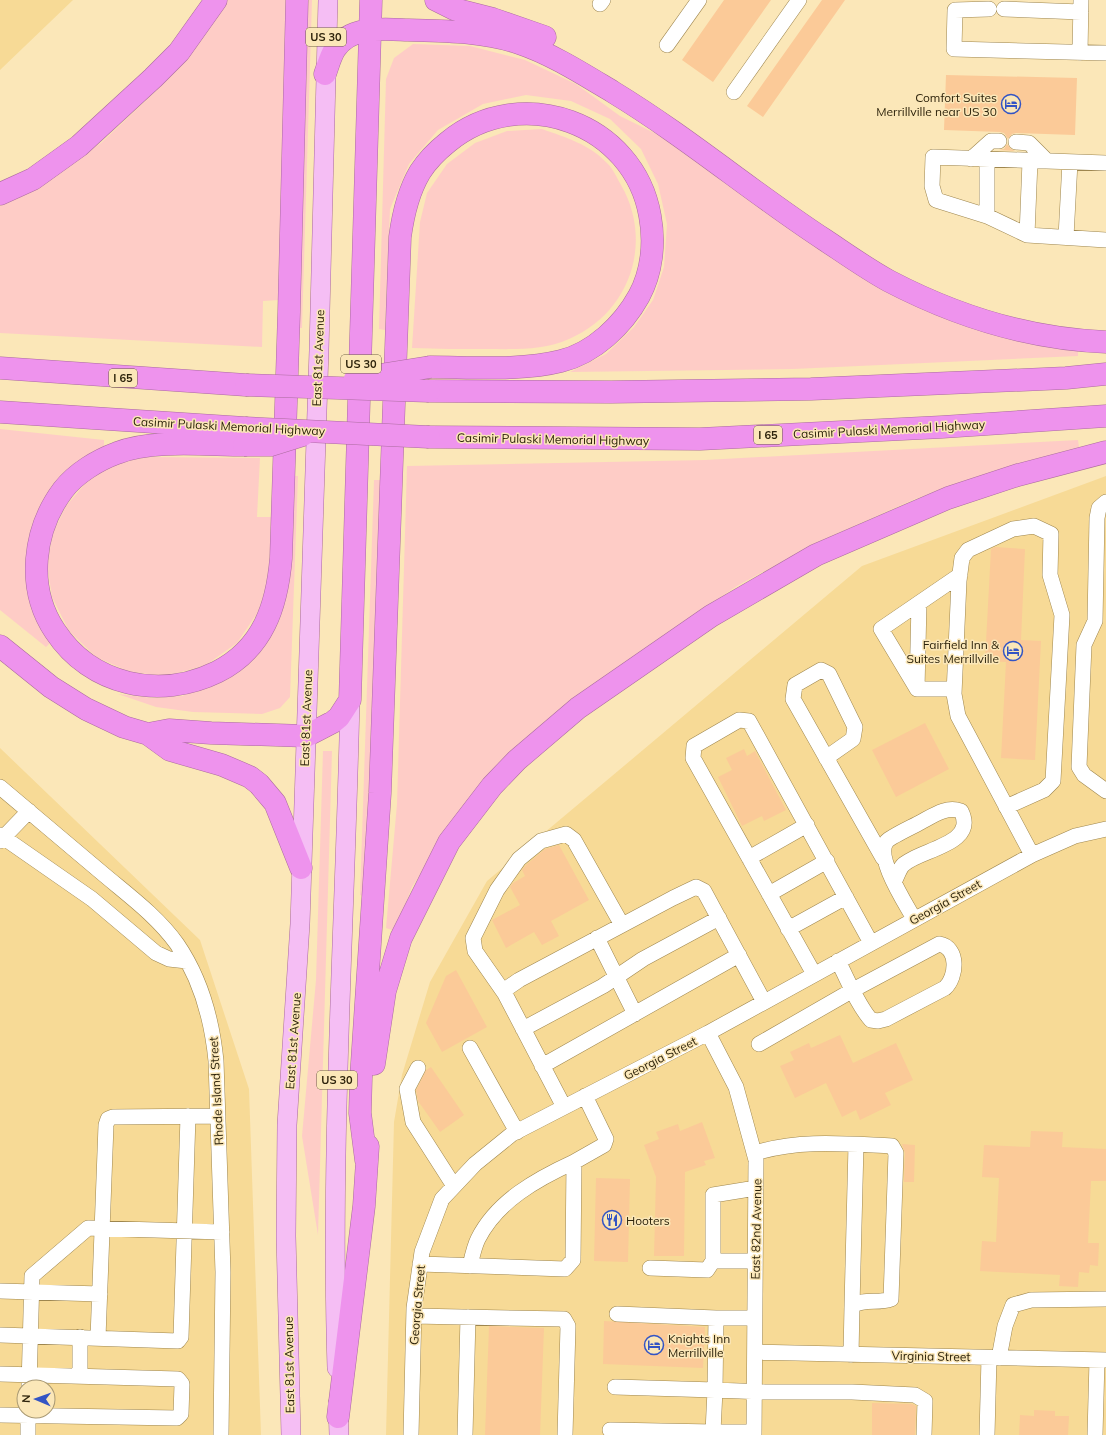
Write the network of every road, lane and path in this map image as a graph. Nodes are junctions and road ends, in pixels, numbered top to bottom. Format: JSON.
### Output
{"nodes":[{"id":1,"x":216,"y":0,"type":"edge"},
{"id":2,"x":297,"y":0,"type":"edge"},
{"id":3,"x":328,"y":0,"type":"edge"},
{"id":4,"x":371,"y":0,"type":"edge"},
{"id":5,"x":436,"y":0,"type":"edge"},
{"id":6,"x":699,"y":0,"type":"edge"},
{"id":7,"x":799,"y":0,"type":"edge"},
{"id":8,"x":1081,"y":6,"type":"edge"},
{"id":9,"x":370,"y":29,"type":"junction"},
{"id":10,"x":667,"y":45,"type":"dead end"},
{"id":11,"x":1080,"y":52,"type":"junction"},
{"id":12,"x":1106,"y":53,"type":"edge"},
{"id":13,"x":325,"y":74,"type":"junction"},
{"id":14,"x":734,"y":92,"type":"dead end"},
{"id":15,"x":643,"y":110,"type":"junction"},
{"id":16,"x":999,"y":141,"type":"dead end"},
{"id":17,"x":1016,"y":142,"type":"dead end"},
{"id":18,"x":971,"y":159,"type":"junction"},
{"id":19,"x":987,"y":159,"type":"junction"},
{"id":20,"x":1030,"y":161,"type":"junction"},
{"id":21,"x":1047,"y":162,"type":"junction"},
{"id":22,"x":1070,"y":162,"type":"junction"},
{"id":23,"x":1106,"y":163,"type":"edge"},
{"id":24,"x":0,"y":194,"type":"edge"},
{"id":25,"x":987,"y":216,"type":"junction"},
{"id":26,"x":1027,"y":235,"type":"junction"},
{"id":27,"x":1066,"y":237,"type":"junction"},
{"id":28,"x":1106,"y":240,"type":"edge"},
{"id":29,"x":1106,"y":342,"type":"edge"},
{"id":30,"x":0,"y":368,"type":"edge"},
{"id":31,"x":1106,"y":374,"type":"edge"},
{"id":32,"x":300,"y":388,"type":"junction"},
{"id":33,"x":0,"y":412,"type":"edge"},
{"id":34,"x":1106,"y":416,"type":"edge"},
{"id":35,"x":244,"y":436,"type":"junction"},
{"id":36,"x":1106,"y":452,"type":"edge"},
{"id":37,"x":1106,"y":502,"type":"edge"},
{"id":38,"x":960,"y":575,"type":"junction"},
{"id":39,"x":919,"y":603,"type":"junction"},
{"id":40,"x":0,"y":646,"type":"edge"},
{"id":41,"x":917,"y":689,"type":"junction"},
{"id":42,"x":954,"y":689,"type":"junction"},
{"id":43,"x":350,"y":700,"type":"junction"},
{"id":44,"x":148,"y":734,"type":"junction"},
{"id":45,"x":306,"y":736,"type":"junction"},
{"id":46,"x":826,"y":758,"type":"junction"},
{"id":47,"x":0,"y":787,"type":"edge"},
{"id":48,"x":1106,"y":791,"type":"edge"},
{"id":49,"x":1006,"y":807,"type":"junction"},
{"id":50,"x":29,"y":811,"type":"junction"},
{"id":51,"x":807,"y":825,"type":"junction"},
{"id":52,"x":1106,"y":829,"type":"edge"},
{"id":53,"x":1,"y":838,"type":"edge"},
{"id":54,"x":1032,"y":855,"type":"junction"},
{"id":55,"x":749,"y":858,"type":"junction"},
{"id":56,"x":884,"y":858,"type":"junction"},
{"id":57,"x":826,"y":861,"type":"junction"},
{"id":58,"x":301,"y":868,"type":"junction"},
{"id":59,"x":894,"y":882,"type":"junction"},
{"id":60,"x":769,"y":894,"type":"junction"},
{"id":61,"x":846,"y":897,"type":"junction"},
{"id":62,"x":719,"y":918,"type":"junction"},
{"id":63,"x":914,"y":919,"type":"junction"},
{"id":64,"x":622,"y":924,"type":"junction"},
{"id":65,"x":788,"y":929,"type":"junction"},
{"id":66,"x":598,"y":938,"type":"junction"},
{"id":67,"x":871,"y":943,"type":"junction"},
{"id":68,"x":739,"y":955,"type":"junction"},
{"id":69,"x":187,"y":961,"type":"junction"},
{"id":70,"x":838,"y":961,"type":"junction"},
{"id":71,"x":814,"y":974,"type":"junction"},
{"id":72,"x":618,"y":976,"type":"junction"},
{"id":73,"x":853,"y":990,"type":"junction"},
{"id":74,"x":505,"y":994,"type":"junction"},
{"id":75,"x":764,"y":1002,"type":"junction"},
{"id":76,"x":636,"y":1014,"type":"junction"},
{"id":77,"x":523,"y":1029,"type":"junction"},
{"id":78,"x":708,"y":1033,"type":"junction"},
{"id":79,"x":759,"y":1044,"type":"dead end"},
{"id":80,"x":470,"y":1048,"type":"dead end"},
{"id":81,"x":542,"y":1066,"type":"junction"},
{"id":82,"x":418,"y":1068,"type":"dead end"},
{"id":83,"x":585,"y":1096,"type":"junction"},
{"id":84,"x":564,"y":1107,"type":"junction"},
{"id":85,"x":188,"y":1116,"type":"junction"},
{"id":86,"x":218,"y":1116,"type":"junction"},
{"id":87,"x":517,"y":1132,"type":"junction"},
{"id":88,"x":856,"y":1145,"type":"junction"},
{"id":89,"x":755,"y":1153,"type":"junction"},
{"id":90,"x":366,"y":1160,"type":"junction"},
{"id":91,"x":574,"y":1162,"type":"junction"},
{"id":92,"x":454,"y":1186,"type":"junction"},
{"id":93,"x":756,"y":1188,"type":"junction"},
{"id":94,"x":103,"y":1229,"type":"junction"},
{"id":95,"x":185,"y":1231,"type":"junction"},
{"id":96,"x":222,"y":1232,"type":"junction"},
{"id":97,"x":713,"y":1261,"type":"junction"},
{"id":98,"x":755,"y":1261,"type":"junction"},
{"id":99,"x":420,"y":1264,"type":"junction"},
{"id":100,"x":470,"y":1266,"type":"junction"},
{"id":101,"x":650,"y":1268,"type":"dead end"},
{"id":102,"x":0,"y":1291,"type":"edge"},
{"id":103,"x":31,"y":1292,"type":"junction"},
{"id":104,"x":100,"y":1294,"type":"junction"},
{"id":105,"x":1106,"y":1299,"type":"edge"},
{"id":106,"x":852,"y":1306,"type":"junction"},
{"id":107,"x":616,"y":1314,"type":"dead end"},
{"id":108,"x":414,"y":1316,"type":"junction"},
{"id":109,"x":468,"y":1317,"type":"junction"},
{"id":110,"x":716,"y":1318,"type":"junction"},
{"id":111,"x":754,"y":1318,"type":"junction"},
{"id":112,"x":0,"y":1335,"type":"edge"},
{"id":113,"x":30,"y":1336,"type":"junction"},
{"id":114,"x":80,"y":1338,"type":"junction"},
{"id":115,"x":98,"y":1338,"type":"junction"},
{"id":116,"x":755,"y":1352,"type":"junction"},
{"id":117,"x":851,"y":1354,"type":"junction"},
{"id":118,"x":994,"y":1358,"type":"junction"},
{"id":119,"x":1101,"y":1360,"type":"edge"},
{"id":120,"x":0,"y":1374,"type":"edge"},
{"id":121,"x":80,"y":1376,"type":"junction"},
{"id":122,"x":21,"y":1379,"type":"edge"},
{"id":123,"x":29,"y":1379,"type":"edge"},
{"id":124,"x":49,"y":1379,"type":"edge"},
{"id":125,"x":615,"y":1387,"type":"dead end"},
{"id":126,"x":715,"y":1390,"type":"junction"},
{"id":127,"x":754,"y":1391,"type":"junction"},
{"id":128,"x":16,"y":1414,"type":"edge"},
{"id":129,"x":56,"y":1414,"type":"edge"},
{"id":130,"x":0,"y":1415,"type":"edge"},
{"id":131,"x":28,"y":1419,"type":"edge"},
{"id":132,"x":338,"y":1426,"type":"edge"},
{"id":133,"x":610,"y":1430,"type":"dead end"},
{"id":134,"x":713,"y":1433,"type":"edge"},
{"id":135,"x":754,"y":1434,"type":"edge"},
{"id":136,"x":28,"y":1435,"type":"edge"},
{"id":137,"x":222,"y":1435,"type":"edge"},
{"id":138,"x":291,"y":1435,"type":"edge"},
{"id":139,"x":411,"y":1435,"type":"edge"},
{"id":140,"x":465,"y":1435,"type":"edge"},
{"id":141,"x":565,"y":1435,"type":"edge"},
{"id":142,"x":924,"y":1435,"type":"edge"},
{"id":143,"x":987,"y":1435,"type":"edge"},
{"id":144,"x":1095,"y":1435,"type":"edge"}],
"edges":[{"from":1,"to":24,"type":"highway"},
{"from":2,"to":35,"type":"highway"},
{"from":3,"to":13,"type":"main road","name":"East 81st Avenue","number":"US 30"},
{"from":4,"to":9,"type":"highway","number":"US 30"},
{"from":5,"to":15,"type":"highway"},
{"from":6,"to":10,"type":"street"},
{"from":7,"to":14,"type":"street"},
{"from":8,"to":11,"type":"street"},
{"from":8,"to":11,"type":"street"},
{"from":9,"to":13,"type":"highway"},
{"from":9,"to":15,"type":"highway"},
{"from":9,"to":43,"type":"highway","number":"US 30"},
{"from":11,"to":12,"type":"street"},
{"from":13,"to":45,"type":"main road","name":"East 81st Avenue","number":"US 30"},
{"from":15,"to":29,"type":"highway"},
{"from":16,"to":18,"type":"street"},
{"from":17,"to":21,"type":"street"},
{"from":18,"to":19,"type":"street"},
{"from":18,"to":25,"type":"street"},
{"from":19,"to":20,"type":"street"},
{"from":19,"to":25,"type":"street"},
{"from":20,"to":21,"type":"street"},
{"from":20,"to":26,"type":"street"},
{"from":21,"to":22,"type":"street"},
{"from":22,"to":23,"type":"street"},
{"from":22,"to":27,"type":"street"},
{"from":25,"to":26,"type":"street"},
{"from":26,"to":27,"type":"street"},
{"from":27,"to":28,"type":"street"},
{"from":30,"to":32,"type":"highway","number":"I 65","bridge":true},
{"from":31,"to":32,"type":"highway","number":"I 65","bridge":true},
{"from":32,"to":90,"type":"highway","bridge":true},
{"from":33,"to":35,"type":"highway","name":"Casimir Pulaski Memorial Highway","number":"I 65"},
{"from":34,"to":35,"type":"highway","name":"Casimir Pulaski Memorial Highway","number":"I 65","bridge":true},
{"from":36,"to":90,"type":"highway"},
{"from":37,"to":48,"type":"street"},
{"from":38,"to":39,"type":"street"},
{"from":38,"to":42,"type":"street"},
{"from":38,"to":49,"type":"street"},
{"from":39,"to":41,"type":"street"},
{"from":39,"to":41,"type":"street"},
{"from":40,"to":44,"type":"highway"},
{"from":41,"to":42,"type":"street"},
{"from":42,"to":49,"type":"street"},
{"from":43,"to":45,"type":"highway"},
{"from":43,"to":132,"type":"main road","number":"US 30"},
{"from":44,"to":45,"type":"highway"},
{"from":44,"to":58,"type":"highway"},
{"from":45,"to":58,"type":"main road","name":"East 81st Avenue","number":"US 30"},
{"from":46,"to":46,"type":"street"},
{"from":46,"to":56,"type":"street"},
{"from":47,"to":50,"type":"street","name":"Rhode Island Street"},
{"from":49,"to":54,"type":"street"},
{"from":50,"to":53,"type":"street"},
{"from":50,"to":69,"type":"street","name":"Rhode Island Street"},
{"from":51,"to":55,"type":"street"},
{"from":51,"to":55,"type":"street"},
{"from":51,"to":57,"type":"street"},
{"from":52,"to":54,"type":"street","name":"Georgia Street"},
{"from":53,"to":69,"type":"street"},
{"from":54,"to":63,"type":"street","name":"Georgia Street"},
{"from":55,"to":60,"type":"street"},
{"from":56,"to":59,"type":"street"},
{"from":56,"to":59,"type":"street"},
{"from":57,"to":60,"type":"street"},
{"from":57,"to":61,"type":"street"},
{"from":58,"to":138,"type":"main road","name":"East 81st Avenue","number":"US 30"},
{"from":59,"to":63,"type":"street"},
{"from":60,"to":65,"type":"street"},
{"from":61,"to":65,"type":"street"},
{"from":61,"to":67,"type":"street"},
{"from":62,"to":64,"type":"street"},
{"from":62,"to":68,"type":"street"},
{"from":62,"to":72,"type":"street"},
{"from":63,"to":67,"type":"street","name":"Georgia Street"},
{"from":64,"to":66,"type":"street"},
{"from":64,"to":74,"type":"street"},
{"from":65,"to":71,"type":"street"},
{"from":66,"to":72,"type":"street"},
{"from":66,"to":74,"type":"street"},
{"from":67,"to":70,"type":"street","name":"Georgia Street"},
{"from":68,"to":75,"type":"street"},
{"from":68,"to":76,"type":"street"},
{"from":69,"to":86,"type":"street","name":"Rhode Island Street"},
{"from":70,"to":71,"type":"street","name":"Georgia Street"},
{"from":70,"to":73,"type":"street"},
{"from":71,"to":75,"type":"street","name":"Georgia Street"},
{"from":72,"to":76,"type":"street"},
{"from":72,"to":77,"type":"street"},
{"from":73,"to":73,"type":"street"},
{"from":73,"to":79,"type":"street"},
{"from":74,"to":77,"type":"street"},
{"from":75,"to":78,"type":"street","name":"Georgia Street"},
{"from":76,"to":81,"type":"street"},
{"from":77,"to":81,"type":"street"},
{"from":78,"to":83,"type":"street","name":"Georgia Street"},
{"from":78,"to":89,"type":"street","name":"East 82nd Avenue"},
{"from":80,"to":87,"type":"street"},
{"from":81,"to":84,"type":"street"},
{"from":82,"to":92,"type":"street"},
{"from":83,"to":84,"type":"street","name":"Georgia Street"},
{"from":83,"to":91,"type":"street"},
{"from":84,"to":87,"type":"street","name":"Georgia Street"},
{"from":85,"to":86,"type":"street"},
{"from":85,"to":94,"type":"street"},
{"from":85,"to":95,"type":"street"},
{"from":86,"to":96,"type":"street","name":"Rhode Island Street"},
{"from":87,"to":92,"type":"street","name":"Georgia Street"},
{"from":88,"to":89,"type":"street"},
{"from":88,"to":106,"type":"street"},
{"from":88,"to":106,"type":"street"},
{"from":89,"to":93,"type":"street","name":"East 82nd Avenue"},
{"from":90,"to":132,"type":"highway"},
{"from":91,"to":100,"type":"street"},
{"from":91,"to":100,"type":"street"},
{"from":92,"to":99,"type":"street","name":"Georgia Street"},
{"from":93,"to":97,"type":"street"},
{"from":93,"to":98,"type":"street","name":"East 82nd Avenue"},
{"from":94,"to":95,"type":"street"},
{"from":94,"to":103,"type":"street"},
{"from":94,"to":104,"type":"street"},
{"from":95,"to":96,"type":"street"},
{"from":95,"to":115,"type":"street"},
{"from":96,"to":137,"type":"street","name":"Rhode Island Street"},
{"from":97,"to":98,"type":"street"},
{"from":97,"to":101,"type":"street"},
{"from":98,"to":111,"type":"street","name":"East 82nd Avenue"},
{"from":99,"to":100,"type":"street"},
{"from":99,"to":108,"type":"street","name":"Georgia Street"},
{"from":102,"to":103,"type":"street"},
{"from":103,"to":104,"type":"street"},
{"from":103,"to":113,"type":"street"},
{"from":104,"to":115,"type":"street"},
{"from":105,"to":118,"type":"street"},
{"from":106,"to":117,"type":"street"},
{"from":107,"to":110,"type":"street"},
{"from":108,"to":109,"type":"street"},
{"from":108,"to":139,"type":"street","name":"Georgia Street"},
{"from":109,"to":140,"type":"street"},
{"from":109,"to":141,"type":"street"},
{"from":110,"to":111,"type":"street"},
{"from":110,"to":126,"type":"street"},
{"from":111,"to":116,"type":"street","name":"East 82nd Avenue"},
{"from":112,"to":113,"type":"street"},
{"from":113,"to":114,"type":"street"},
{"from":113,"to":123,"type":"street"},
{"from":114,"to":115,"type":"street"},
{"from":114,"to":121,"type":"street"},
{"from":116,"to":117,"type":"street","name":"Virginia Street"},
{"from":116,"to":127,"type":"street","name":"East 82nd Avenue"},
{"from":117,"to":118,"type":"street","name":"Virginia Street"},
{"from":118,"to":119,"type":"street","name":"Virginia Street"},
{"from":118,"to":143,"type":"street"},
{"from":119,"to":144,"type":"street"},
{"from":120,"to":122,"type":"street"},
{"from":121,"to":124,"type":"street"},
{"from":121,"to":129,"type":"street"},
{"from":125,"to":126,"type":"street"},
{"from":126,"to":127,"type":"street"},
{"from":126,"to":134,"type":"street"},
{"from":127,"to":135,"type":"street","name":"East 82nd Avenue"},
{"from":127,"to":142,"type":"street"},
{"from":128,"to":130,"type":"street"},
{"from":131,"to":136,"type":"street"},
{"from":133,"to":134,"type":"street"},
{"from":134,"to":135,"type":"street"}]}
